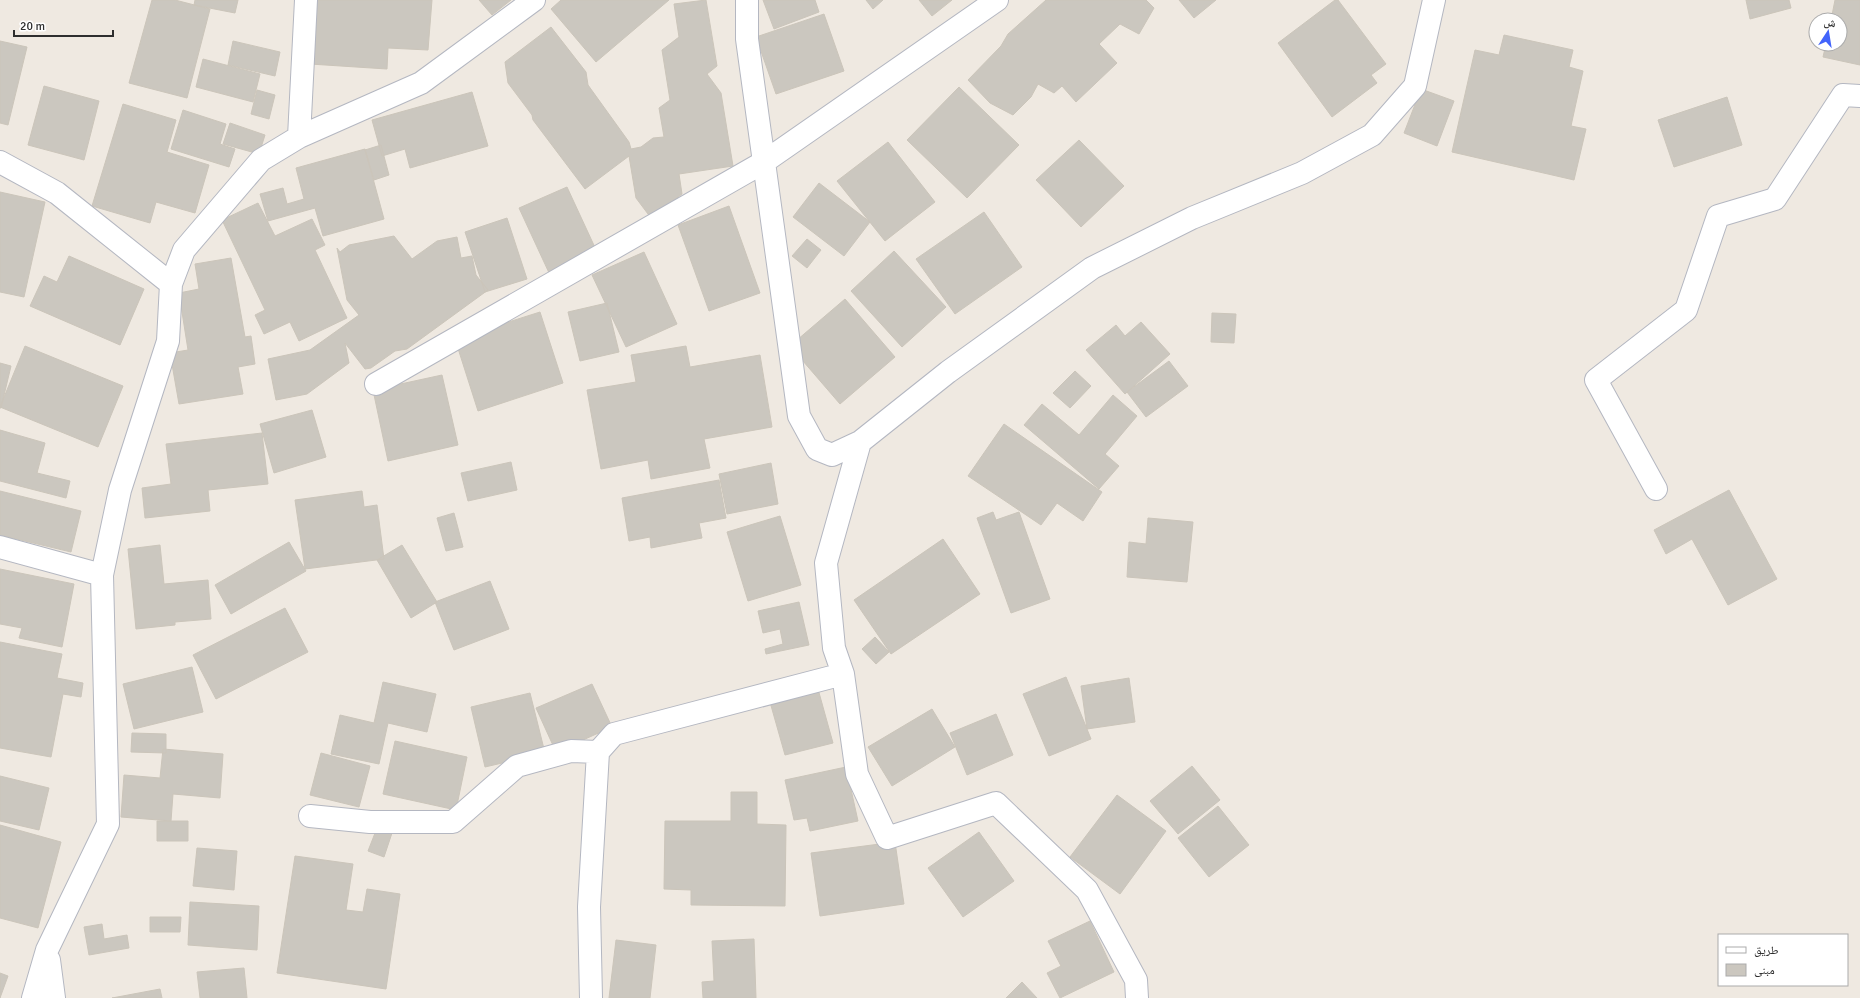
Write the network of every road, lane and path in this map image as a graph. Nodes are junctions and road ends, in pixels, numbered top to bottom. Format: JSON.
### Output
{"nodes":[{"id":1,"x":306,"y":0,"type":"edge"},
{"id":2,"x":534,"y":0,"type":"edge"},
{"id":3,"x":747,"y":0,"type":"edge"},
{"id":4,"x":997,"y":0,"type":"edge"},
{"id":5,"x":1434,"y":0,"type":"edge"},
{"id":6,"x":1860,"y":96,"type":"edge"},
{"id":7,"x":299,"y":138,"type":"junction"},
{"id":8,"x":0,"y":162,"type":"edge"},
{"id":9,"x":764,"y":162,"type":"junction"},
{"id":10,"x":171,"y":284,"type":"junction"},
{"id":11,"x":376,"y":384,"type":"dead end"},
{"id":12,"x":860,"y":442,"type":"junction"},
{"id":13,"x":1656,"y":489,"type":"dead end"},
{"id":14,"x":0,"y":547,"type":"edge"},
{"id":15,"x":102,"y":575,"type":"junction"},
{"id":16,"x":843,"y":674,"type":"junction"},
{"id":17,"x":598,"y":752,"type":"junction"},
{"id":18,"x":310,"y":816,"type":"dead end"},
{"id":19,"x":48,"y":950,"type":"junction"},
{"id":20,"x":33,"y":998,"type":"edge"},
{"id":21,"x":54,"y":998,"type":"edge"},
{"id":22,"x":591,"y":998,"type":"edge"},
{"id":23,"x":1137,"y":998,"type":"edge"}],
"edges":[{"from":1,"to":7,"type":"street"},
{"from":2,"to":7,"type":"street"},
{"from":3,"to":9,"type":"street"},
{"from":4,"to":9,"type":"street"},
{"from":5,"to":12,"type":"street"},
{"from":6,"to":13,"type":"street"},
{"from":7,"to":10,"type":"street"},
{"from":8,"to":10,"type":"street"},
{"from":9,"to":11,"type":"street"},
{"from":9,"to":12,"type":"street"},
{"from":10,"to":15,"type":"street"},
{"from":12,"to":16,"type":"street"},
{"from":14,"to":15,"type":"street"},
{"from":15,"to":19,"type":"street"},
{"from":16,"to":17,"type":"street"},
{"from":16,"to":23,"type":"street"},
{"from":17,"to":18,"type":"street"},
{"from":17,"to":22,"type":"street"},
{"from":19,"to":20,"type":"street"},
{"from":19,"to":21,"type":"street"}]}
